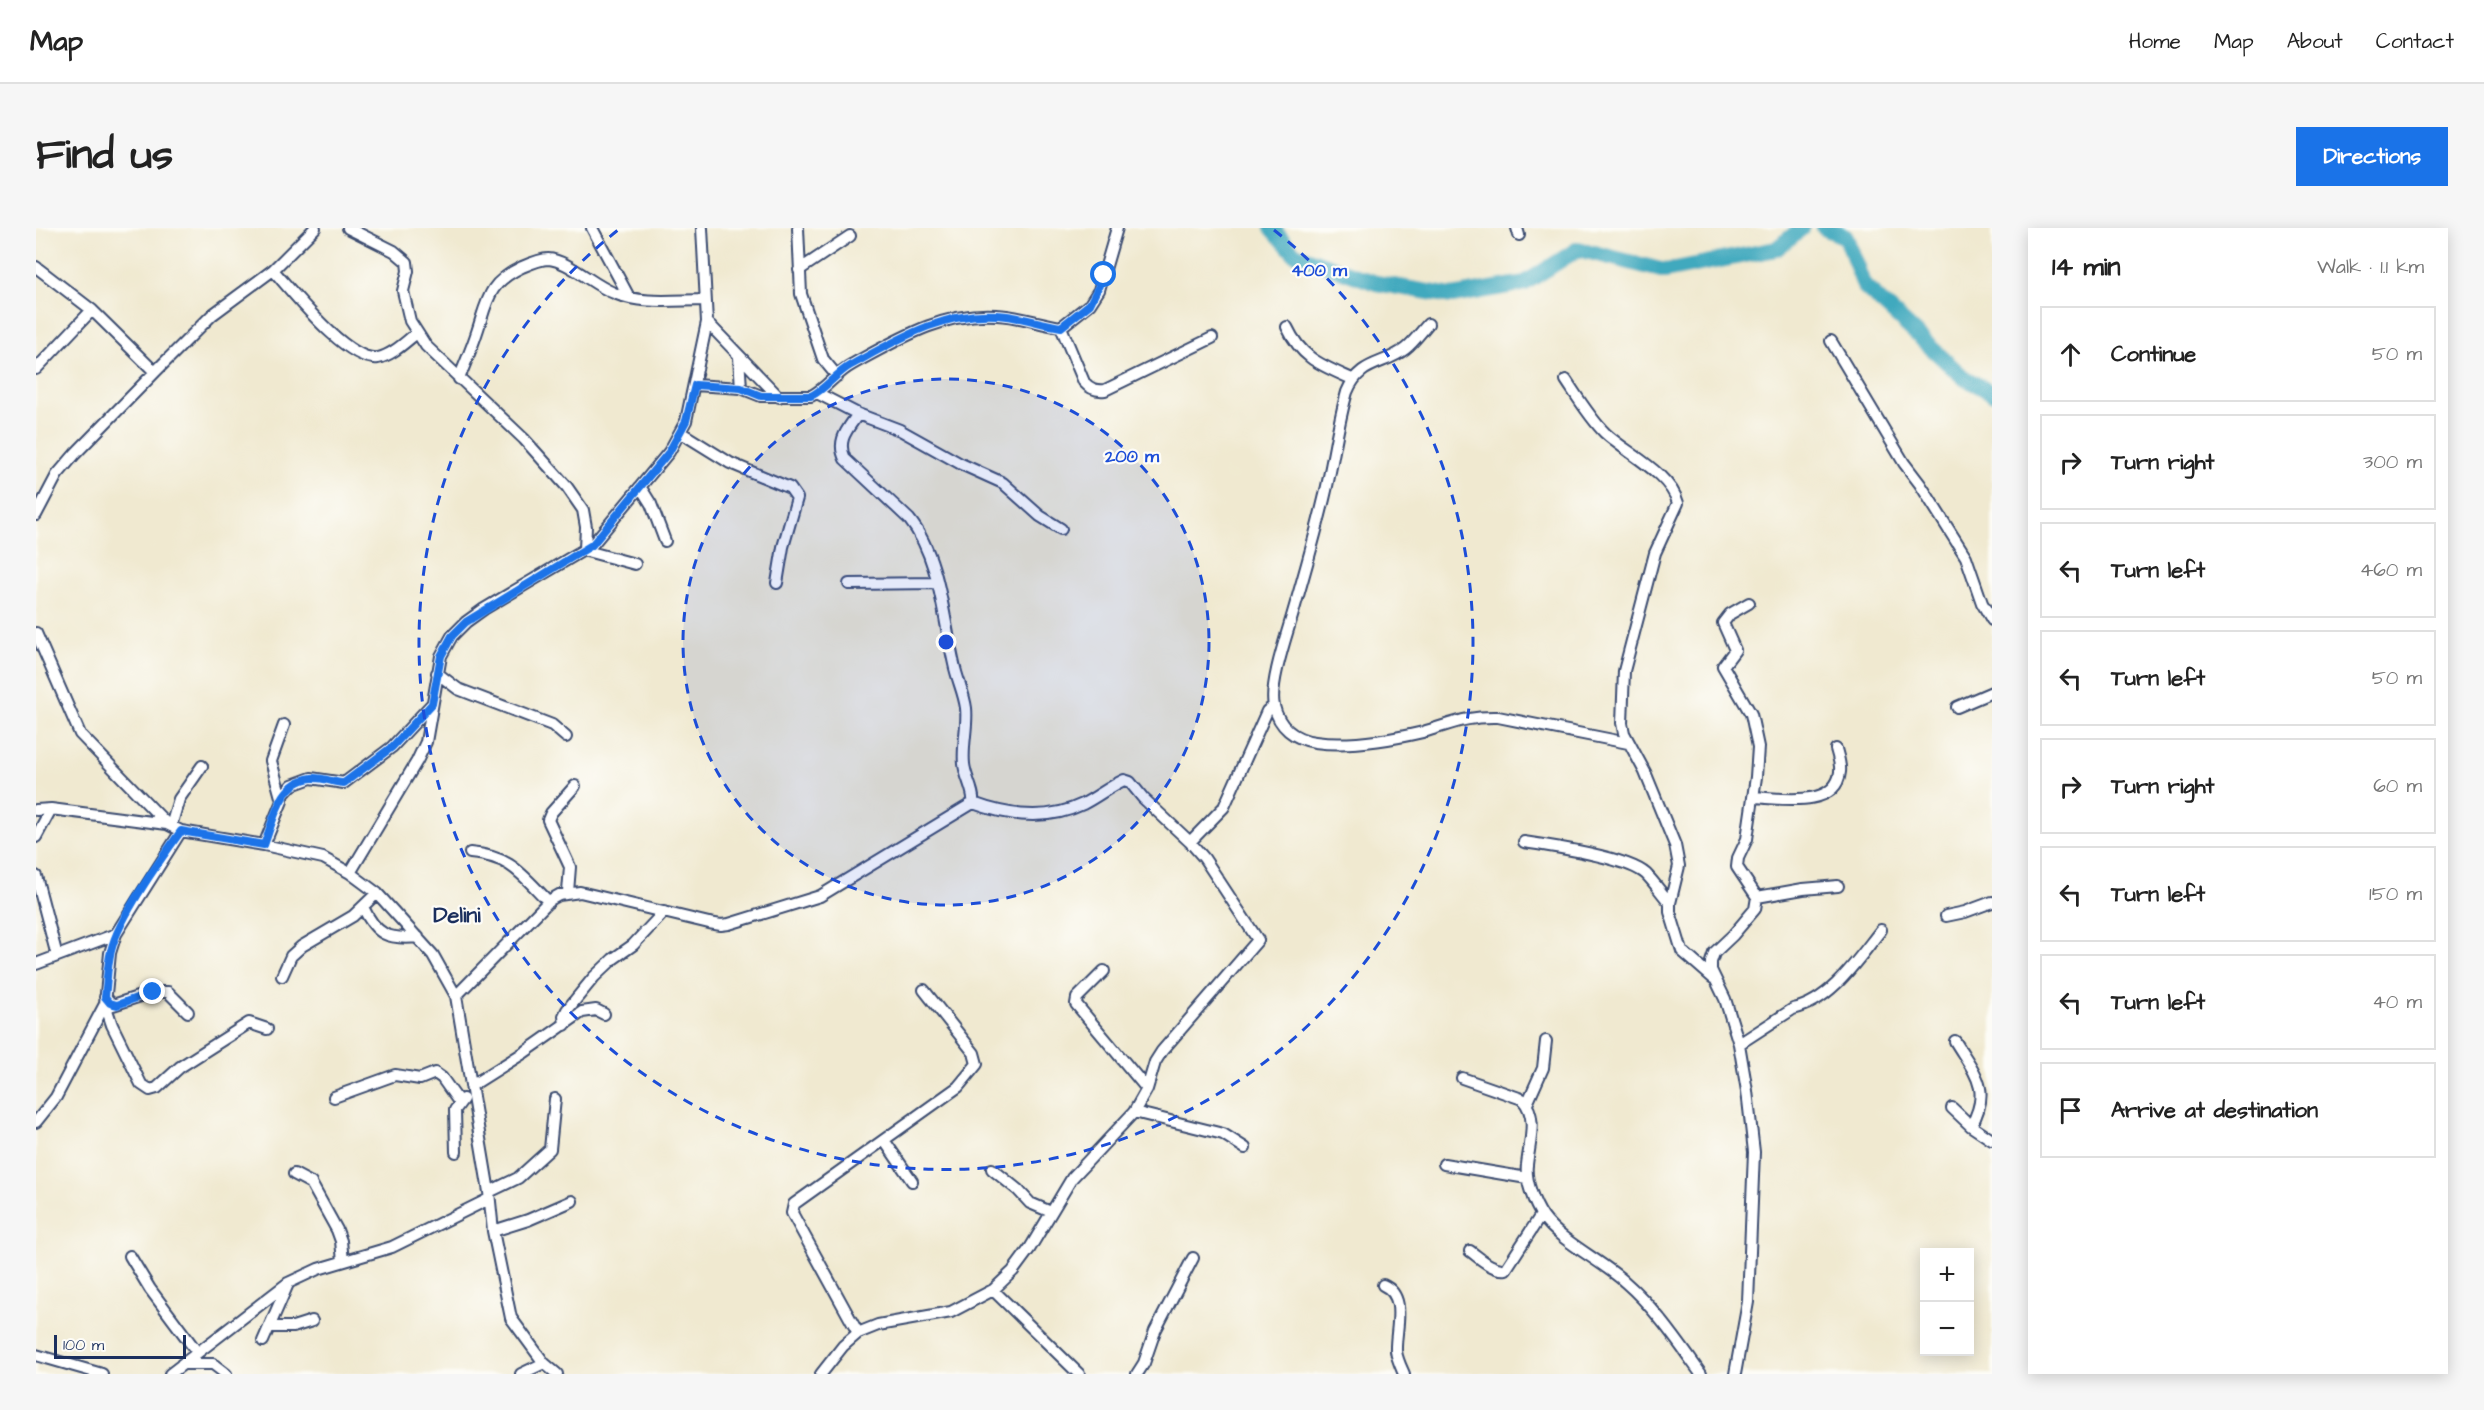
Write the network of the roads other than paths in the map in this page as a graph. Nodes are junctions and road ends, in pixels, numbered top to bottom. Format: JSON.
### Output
{"nodes":[{"id":1,"x":315,"y":228,"type":"edge"},
{"id":2,"x":348,"y":228,"type":"edge"},
{"id":3,"x":592,"y":228,"type":"edge"},
{"id":4,"x":702,"y":228,"type":"edge"},
{"id":5,"x":798,"y":228,"type":"edge"},
{"id":6,"x":1117,"y":228,"type":"edge"},
{"id":7,"x":850,"y":236,"type":"dead end"},
{"id":8,"x":36,"y":267,"type":"edge"},
{"id":9,"x":273,"y":270,"type":"junction"},
{"id":10,"x":799,"y":270,"type":"junction"},
{"id":11,"x":629,"y":297,"type":"junction"},
{"id":12,"x":705,"y":300,"type":"junction"},
{"id":13,"x":92,"y":310,"type":"junction"},
{"id":14,"x":707,"y":322,"type":"junction"},
{"id":15,"x":1428,"y":324,"type":"dead end"},
{"id":16,"x":1061,"y":327,"type":"junction"},
{"id":17,"x":1287,"y":327,"type":"dead end"},
{"id":18,"x":417,"y":333,"type":"junction"},
{"id":19,"x":1212,"y":338,"type":"dead end"},
{"id":20,"x":1831,"y":341,"type":"dead end"},
{"id":21,"x":739,"y":357,"type":"junction"},
{"id":22,"x":36,"y":369,"type":"edge"},
{"id":23,"x":155,"y":372,"type":"junction"},
{"id":24,"x":837,"y":375,"type":"junction"},
{"id":25,"x":459,"y":379,"type":"junction"},
{"id":26,"x":1352,"y":380,"type":"junction"},
{"id":27,"x":1566,"y":380,"type":"dead end"},
{"id":28,"x":695,"y":385,"type":"junction"},
{"id":29,"x":741,"y":388,"type":"junction"},
{"id":30,"x":817,"y":393,"type":"junction"},
{"id":31,"x":779,"y":397,"type":"junction"},
{"id":32,"x":858,"y":414,"type":"junction"},
{"id":33,"x":680,"y":432,"type":"junction"},
{"id":34,"x":641,"y":488,"type":"junction"},
{"id":35,"x":36,"y":515,"type":"edge"},
{"id":36,"x":1061,"y":529,"type":"dead end"},
{"id":37,"x":665,"y":541,"type":"dead end"},
{"id":38,"x":584,"y":550,"type":"junction"},
{"id":39,"x":635,"y":564,"type":"dead end"},
{"id":40,"x":777,"y":583,"type":"dead end"},
{"id":41,"x":849,"y":584,"type":"dead end"},
{"id":42,"x":937,"y":584,"type":"junction"},
{"id":43,"x":1749,"y":603,"type":"dead end"},
{"id":44,"x":1992,"y":620,"type":"edge"},
{"id":45,"x":36,"y":633,"type":"edge"},
{"id":46,"x":437,"y":673,"type":"junction"},
{"id":47,"x":1992,"y":692,"type":"edge"},
{"id":48,"x":432,"y":704,"type":"junction"},
{"id":49,"x":1274,"y":706,"type":"junction"},
{"id":50,"x":1957,"y":707,"type":"dead end"},
{"id":51,"x":284,"y":724,"type":"dead end"},
{"id":52,"x":566,"y":737,"type":"dead end"},
{"id":53,"x":1628,"y":743,"type":"junction"},
{"id":54,"x":1836,"y":749,"type":"dead end"},
{"id":55,"x":202,"y":766,"type":"dead end"},
{"id":56,"x":575,"y":786,"type":"dead end"},
{"id":57,"x":282,"y":796,"type":"junction"},
{"id":58,"x":1753,"y":797,"type":"junction"},
{"id":59,"x":973,"y":803,"type":"junction"},
{"id":60,"x":51,"y":809,"type":"junction"},
{"id":61,"x":36,"y":810,"type":"edge"},
{"id":62,"x":173,"y":827,"type":"junction"},
{"id":63,"x":36,"y":837,"type":"edge"},
{"id":64,"x":1190,"y":842,"type":"junction"},
{"id":65,"x":1524,"y":843,"type":"dead end"},
{"id":66,"x":264,"y":845,"type":"junction"},
{"id":67,"x":470,"y":854,"type":"dead end"},
{"id":68,"x":350,"y":873,"type":"junction"},
{"id":69,"x":36,"y":876,"type":"edge"},
{"id":70,"x":1838,"y":886,"type":"dead end"},
{"id":71,"x":568,"y":892,"type":"junction"},
{"id":72,"x":377,"y":893,"type":"junction"},
{"id":73,"x":1756,"y":897,"type":"junction"},
{"id":74,"x":549,"y":902,"type":"junction"},
{"id":75,"x":1992,"y":902,"type":"edge"},
{"id":76,"x":1670,"y":903,"type":"junction"},
{"id":77,"x":363,"y":907,"type":"junction"},
{"id":78,"x":664,"y":912,"type":"junction"},
{"id":79,"x":1946,"y":915,"type":"dead end"},
{"id":80,"x":1881,"y":930,"type":"dead end"},
{"id":81,"x":116,"y":934,"type":"junction"},
{"id":82,"x":418,"y":937,"type":"junction"},
{"id":83,"x":57,"y":956,"type":"junction"},
{"id":84,"x":36,"y":964,"type":"edge"},
{"id":85,"x":1104,"y":971,"type":"dead end"},
{"id":86,"x":282,"y":976,"type":"dead end"},
{"id":87,"x":1714,"y":978,"type":"junction"},
{"id":88,"x":924,"y":990,"type":"dead end"},
{"id":89,"x":456,"y":996,"type":"junction"},
{"id":90,"x":105,"y":1001,"type":"junction"},
{"id":91,"x":188,"y":1012,"type":"dead end"},
{"id":92,"x":604,"y":1014,"type":"dead end"},
{"id":93,"x":565,"y":1025,"type":"junction"},
{"id":94,"x":267,"y":1029,"type":"dead end"},
{"id":95,"x":1546,"y":1041,"type":"dead end"},
{"id":96,"x":1955,"y":1041,"type":"dead end"},
{"id":97,"x":1738,"y":1044,"type":"junction"},
{"id":98,"x":1462,"y":1078,"type":"dead end"},
{"id":99,"x":1147,"y":1089,"type":"junction"},
{"id":100,"x":471,"y":1091,"type":"junction"},
{"id":101,"x":334,"y":1097,"type":"dead end"},
{"id":102,"x":555,"y":1099,"type":"dead end"},
{"id":103,"x":459,"y":1102,"type":"junction"},
{"id":104,"x":1527,"y":1104,"type":"junction"},
{"id":105,"x":1952,"y":1108,"type":"dead end"},
{"id":106,"x":1134,"y":1112,"type":"junction"},
{"id":107,"x":36,"y":1122,"type":"edge"},
{"id":108,"x":1971,"y":1126,"type":"junction"},
{"id":109,"x":884,"y":1140,"type":"junction"},
{"id":110,"x":1992,"y":1140,"type":"edge"},
{"id":111,"x":1245,"y":1148,"type":"dead end"},
{"id":112,"x":456,"y":1152,"type":"dead end"},
{"id":113,"x":1444,"y":1164,"type":"dead end"},
{"id":114,"x":992,"y":1169,"type":"dead end"},
{"id":115,"x":294,"y":1174,"type":"dead end"},
{"id":116,"x":1527,"y":1178,"type":"junction"},
{"id":117,"x":912,"y":1181,"type":"dead end"},
{"id":118,"x":489,"y":1196,"type":"junction"},
{"id":119,"x":572,"y":1201,"type":"dead end"},
{"id":120,"x":1051,"y":1212,"type":"junction"},
{"id":121,"x":1541,"y":1215,"type":"junction"},
{"id":122,"x":493,"y":1231,"type":"junction"},
{"id":123,"x":1470,"y":1251,"type":"dead end"},
{"id":124,"x":130,"y":1256,"type":"dead end"},
{"id":125,"x":1193,"y":1258,"type":"dead end"},
{"id":126,"x":343,"y":1261,"type":"junction"},
{"id":127,"x":288,"y":1283,"type":"junction"},
{"id":128,"x":1383,"y":1286,"type":"dead end"},
{"id":129,"x":993,"y":1290,"type":"junction"},
{"id":130,"x":312,"y":1321,"type":"dead end"},
{"id":131,"x":271,"y":1327,"type":"junction"},
{"id":132,"x":858,"y":1333,"type":"junction"},
{"id":133,"x":262,"y":1341,"type":"dead end"},
{"id":134,"x":197,"y":1352,"type":"junction"},
{"id":135,"x":36,"y":1355,"type":"edge"},
{"id":136,"x":182,"y":1364,"type":"junction"},
{"id":137,"x":194,"y":1364,"type":"junction"},
{"id":138,"x":544,"y":1364,"type":"junction"},
{"id":139,"x":1697,"y":1372,"type":"edge"},
{"id":140,"x":102,"y":1374,"type":"edge"},
{"id":141,"x":170,"y":1374,"type":"edge"},
{"id":142,"x":204,"y":1374,"type":"edge"},
{"id":143,"x":226,"y":1374,"type":"edge"},
{"id":144,"x":521,"y":1374,"type":"edge"},
{"id":145,"x":557,"y":1374,"type":"edge"},
{"id":146,"x":820,"y":1374,"type":"edge"},
{"id":147,"x":1079,"y":1374,"type":"edge"},
{"id":148,"x":1137,"y":1374,"type":"edge"},
{"id":149,"x":1404,"y":1374,"type":"edge"},
{"id":150,"x":1735,"y":1374,"type":"edge"}],
"edges":[{"from":1,"to":9,"type":"street"},
{"from":2,"to":18,"type":"street"},
{"from":3,"to":11,"type":"street"},
{"from":4,"to":12,"type":"street"},
{"from":5,"to":10,"type":"street"},
{"from":6,"to":16,"type":"street"},
{"from":7,"to":10,"type":"street"},
{"from":8,"to":13,"type":"street"},
{"from":9,"to":18,"type":"street"},
{"from":9,"to":23,"type":"street"},
{"from":10,"to":24,"type":"street"},
{"from":11,"to":12,"type":"street"},
{"from":11,"to":25,"type":"street"},
{"from":12,"to":14,"type":"street"},
{"from":13,"to":22,"type":"street"},
{"from":13,"to":23,"type":"street"},
{"from":14,"to":21,"type":"street"},
{"from":14,"to":28,"type":"street"},
{"from":15,"to":26,"type":"street"},
{"from":16,"to":19,"type":"street"},
{"from":16,"to":24,"type":"street"},
{"from":17,"to":26,"type":"street"},
{"from":18,"to":25,"type":"street"},
{"from":20,"to":44,"type":"street"},
{"from":21,"to":29,"type":"street"},
{"from":21,"to":31,"type":"street"},
{"from":23,"to":35,"type":"street"},
{"from":24,"to":30,"type":"street"},
{"from":25,"to":38,"type":"street"},
{"from":26,"to":49,"type":"street"},
{"from":27,"to":53,"type":"street"},
{"from":28,"to":29,"type":"street"},
{"from":28,"to":33,"type":"street"},
{"from":29,"to":31,"type":"street"},
{"from":30,"to":31,"type":"street"},
{"from":30,"to":32,"type":"street"},
{"from":32,"to":36,"type":"street"},
{"from":32,"to":42,"type":"street"},
{"from":33,"to":34,"type":"street"},
{"from":33,"to":40,"type":"street"},
{"from":34,"to":37,"type":"street"},
{"from":34,"to":38,"type":"street"},
{"from":38,"to":39,"type":"street"},
{"from":38,"to":46,"type":"street"},
{"from":41,"to":42,"type":"street"},
{"from":42,"to":59,"type":"street"},
{"from":43,"to":58,"type":"street"},
{"from":45,"to":62,"type":"street"},
{"from":46,"to":48,"type":"street"},
{"from":46,"to":52,"type":"street"},
{"from":47,"to":50,"type":"street"},
{"from":48,"to":57,"type":"street"},
{"from":48,"to":68,"type":"street"},
{"from":49,"to":53,"type":"street"},
{"from":49,"to":64,"type":"street"},
{"from":51,"to":57,"type":"street"},
{"from":53,"to":76,"type":"street"},
{"from":54,"to":58,"type":"street"},
{"from":55,"to":62,"type":"street"},
{"from":56,"to":71,"type":"street"},
{"from":57,"to":66,"type":"street"},
{"from":58,"to":73,"type":"street"},
{"from":59,"to":64,"type":"street"},
{"from":59,"to":78,"type":"street"},
{"from":60,"to":61,"type":"street"},
{"from":60,"to":62,"type":"street"},
{"from":60,"to":63,"type":"street"},
{"from":62,"to":66,"type":"street"},
{"from":62,"to":81,"type":"street"},
{"from":64,"to":99,"type":"street"},
{"from":65,"to":76,"type":"street"},
{"from":66,"to":68,"type":"street"},
{"from":67,"to":74,"type":"street"},
{"from":68,"to":72,"type":"street"},
{"from":69,"to":83,"type":"street"},
{"from":70,"to":73,"type":"street"},
{"from":71,"to":74,"type":"street"},
{"from":71,"to":78,"type":"street"},
{"from":72,"to":77,"type":"street"},
{"from":72,"to":82,"type":"street"},
{"from":73,"to":87,"type":"street"},
{"from":74,"to":89,"type":"street"},
{"from":75,"to":79,"type":"street"},
{"from":76,"to":87,"type":"street"},
{"from":77,"to":82,"type":"street"},
{"from":77,"to":86,"type":"street"},
{"from":78,"to":93,"type":"street"},
{"from":80,"to":97,"type":"street"},
{"from":81,"to":83,"type":"street"},
{"from":81,"to":90,"type":"street"},
{"from":82,"to":89,"type":"street"},
{"from":83,"to":84,"type":"street"},
{"from":85,"to":99,"type":"street"},
{"from":87,"to":97,"type":"street"},
{"from":88,"to":109,"type":"street"},
{"from":89,"to":100,"type":"street"},
{"from":90,"to":91,"type":"street"},
{"from":90,"to":94,"type":"street"},
{"from":90,"to":107,"type":"street"},
{"from":92,"to":93,"type":"street"},
{"from":93,"to":100,"type":"street"},
{"from":95,"to":104,"type":"street"},
{"from":96,"to":108,"type":"street"},
{"from":97,"to":150,"type":"street"},
{"from":98,"to":104,"type":"street"},
{"from":99,"to":106,"type":"street"},
{"from":100,"to":103,"type":"street"},
{"from":100,"to":118,"type":"street"},
{"from":101,"to":103,"type":"street"},
{"from":102,"to":118,"type":"street"},
{"from":103,"to":112,"type":"street"},
{"from":104,"to":116,"type":"street"},
{"from":105,"to":108,"type":"street"},
{"from":106,"to":111,"type":"street"},
{"from":106,"to":120,"type":"street"},
{"from":108,"to":110,"type":"street"},
{"from":109,"to":117,"type":"street"},
{"from":109,"to":132,"type":"street"},
{"from":113,"to":116,"type":"street"},
{"from":114,"to":120,"type":"street"},
{"from":115,"to":126,"type":"street"},
{"from":116,"to":121,"type":"street"},
{"from":118,"to":122,"type":"street"},
{"from":118,"to":126,"type":"street"},
{"from":119,"to":122,"type":"street"},
{"from":120,"to":129,"type":"street"},
{"from":121,"to":123,"type":"street"},
{"from":121,"to":139,"type":"street"},
{"from":122,"to":138,"type":"street"},
{"from":124,"to":134,"type":"street"},
{"from":125,"to":148,"type":"street"},
{"from":126,"to":127,"type":"street"},
{"from":127,"to":131,"type":"street"},
{"from":127,"to":134,"type":"street"},
{"from":128,"to":149,"type":"street"},
{"from":129,"to":132,"type":"street"},
{"from":129,"to":147,"type":"street"},
{"from":130,"to":131,"type":"street"},
{"from":131,"to":133,"type":"street"},
{"from":132,"to":146,"type":"street"},
{"from":134,"to":136,"type":"street"},
{"from":135,"to":140,"type":"street"},
{"from":136,"to":137,"type":"street"},
{"from":136,"to":141,"type":"street"},
{"from":137,"to":142,"type":"street"},
{"from":137,"to":143,"type":"street"},
{"from":138,"to":144,"type":"street"},
{"from":138,"to":145,"type":"street"}]}
